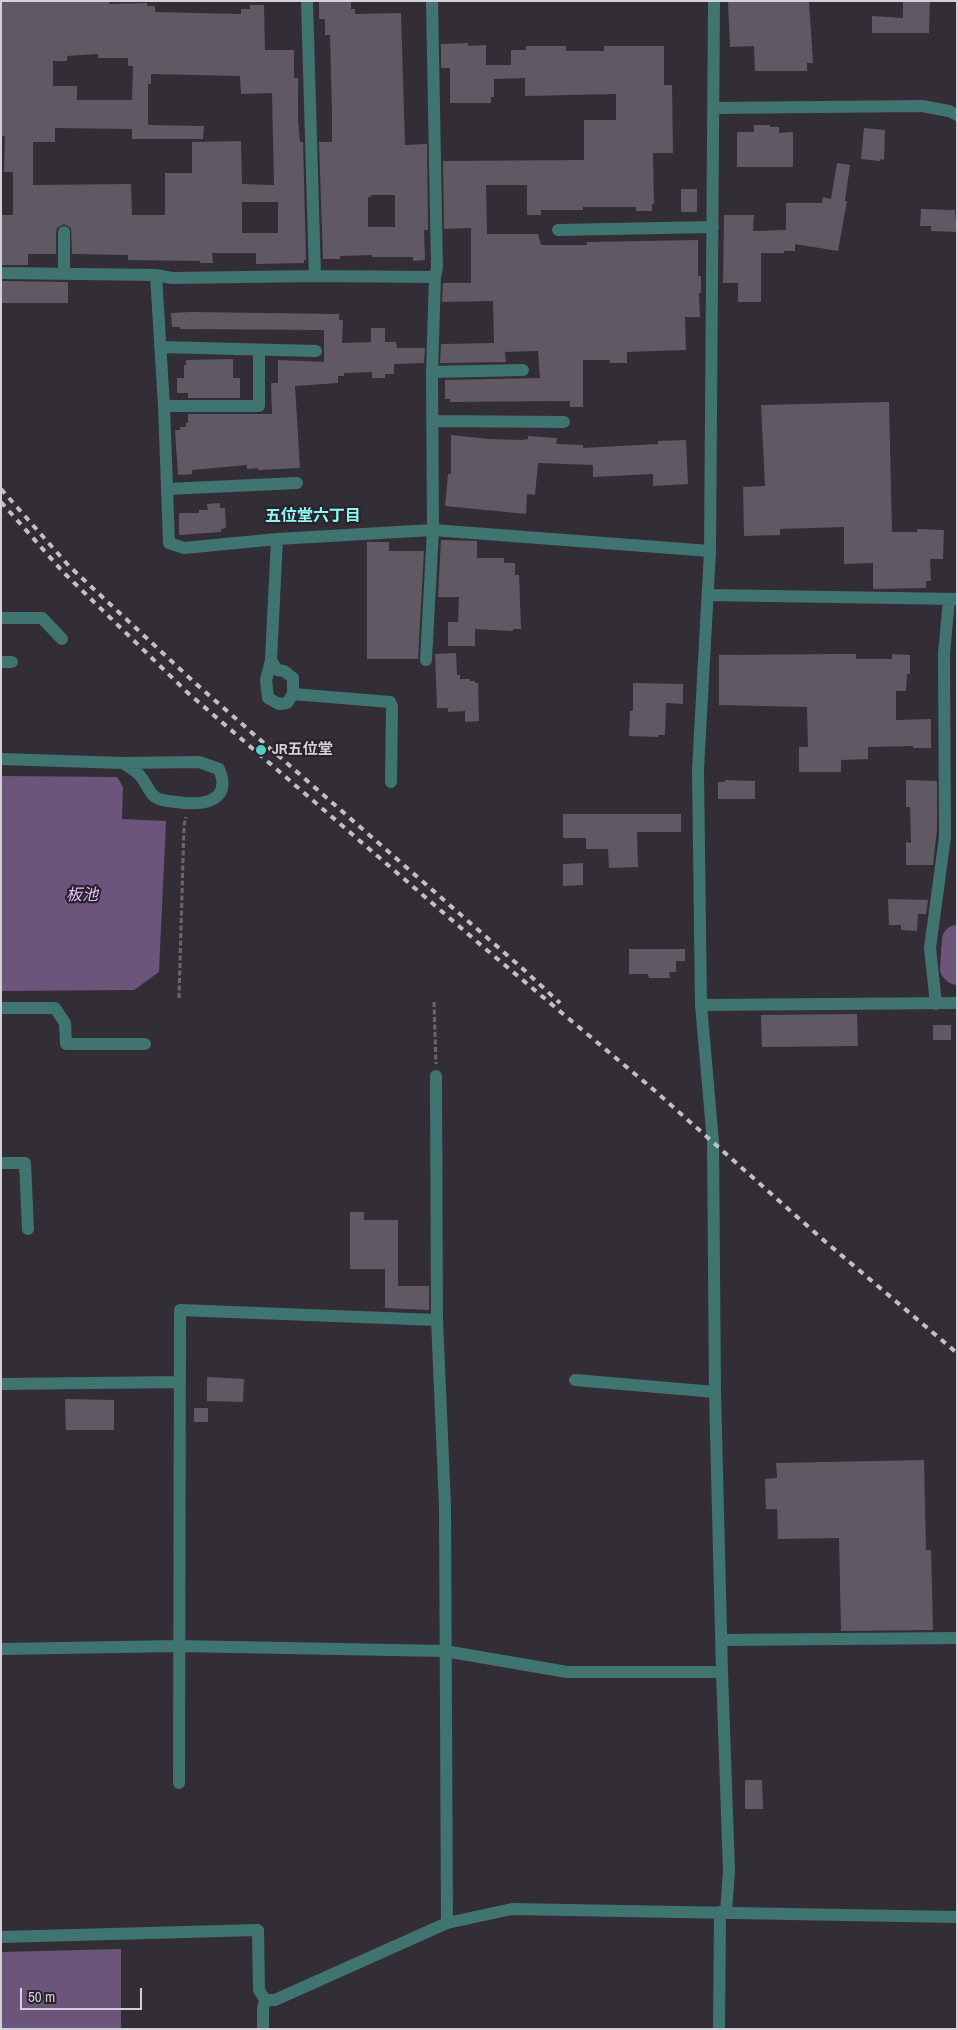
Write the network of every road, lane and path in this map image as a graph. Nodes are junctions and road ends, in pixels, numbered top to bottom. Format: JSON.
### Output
{"nodes":[{"id":1,"x":307,"y":1,"type":"edge"},
{"id":2,"x":432,"y":1,"type":"edge"},
{"id":3,"x":714,"y":1,"type":"edge"},
{"id":4,"x":714,"y":108,"type":"junction"},
{"id":5,"x":957,"y":115,"type":"edge"},
{"id":6,"x":713,"y":227,"type":"junction"},
{"id":7,"x":558,"y":230,"type":"dead end"},
{"id":8,"x":64,"y":232,"type":"dead end"},
{"id":9,"x":1,"y":273,"type":"edge"},
{"id":10,"x":64,"y":273,"type":"junction"},
{"id":11,"x":156,"y":275,"type":"junction"},
{"id":12,"x":315,"y":276,"type":"junction"},
{"id":13,"x":435,"y":277,"type":"junction"},
{"id":14,"x":160,"y":347,"type":"junction"},
{"id":15,"x":259,"y":351,"type":"junction"},
{"id":16,"x":316,"y":351,"type":"dead end"},
{"id":17,"x":523,"y":370,"type":"dead end"},
{"id":18,"x":432,"y":372,"type":"junction"},
{"id":19,"x":164,"y":406,"type":"junction"},
{"id":20,"x":434,"y":422,"type":"junction"},
{"id":21,"x":564,"y":422,"type":"dead end"},
{"id":22,"x":297,"y":483,"type":"dead end"},
{"id":23,"x":167,"y":489,"type":"junction"},
{"id":24,"x":434,"y":530,"type":"junction"},
{"id":25,"x":276,"y":539,"type":"junction"},
{"id":26,"x":710,"y":552,"type":"junction"},
{"id":27,"x":708,"y":595,"type":"junction"},
{"id":28,"x":953,"y":599,"type":"edge"},
{"id":29,"x":1,"y":618,"type":"edge"},
{"id":30,"x":62,"y":639,"type":"dead end"},
{"id":31,"x":271,"y":660,"type":"junction"},
{"id":32,"x":426,"y":660,"type":"dead end"},
{"id":33,"x":293,"y":694,"type":"junction"},
{"id":34,"x":1,"y":759,"type":"edge"},
{"id":35,"x":123,"y":763,"type":"junction"},
{"id":36,"x":391,"y":782,"type":"dead end"},
{"id":37,"x":184,"y":824,"type":"dead end"},
{"id":38,"x":179,"y":998,"type":"dead end"},
{"id":39,"x":434,"y":1002,"type":"dead end"},
{"id":40,"x":957,"y":1003,"type":"edge"},
{"id":41,"x":936,"y":1004,"type":"junction"},
{"id":42,"x":701,"y":1005,"type":"junction"},
{"id":43,"x":1,"y":1008,"type":"edge"},
{"id":44,"x":145,"y":1044,"type":"dead end"},
{"id":45,"x":436,"y":1076,"type":"joint"},
{"id":46,"x":1,"y":1163,"type":"edge"},
{"id":47,"x":28,"y":1230,"type":"dead end"},
{"id":48,"x":437,"y":1320,"type":"junction"},
{"id":49,"x":575,"y":1380,"type":"dead end"},
{"id":50,"x":180,"y":1382,"type":"junction"},
{"id":51,"x":1,"y":1384,"type":"edge"},
{"id":52,"x":715,"y":1392,"type":"junction"},
{"id":53,"x":957,"y":1638,"type":"edge"},
{"id":54,"x":721,"y":1640,"type":"junction"},
{"id":55,"x":178,"y":1646,"type":"junction"},
{"id":56,"x":1,"y":1650,"type":"edge"},
{"id":57,"x":446,"y":1651,"type":"junction"},
{"id":58,"x":722,"y":1672,"type":"junction"},
{"id":59,"x":179,"y":1783,"type":"dead end"},
{"id":60,"x":723,"y":1912,"type":"junction"},
{"id":61,"x":957,"y":1917,"type":"edge"},
{"id":62,"x":447,"y":1923,"type":"junction"},
{"id":63,"x":1,"y":1937,"type":"edge"},
{"id":64,"x":265,"y":2000,"type":"junction"},
{"id":65,"x":263,"y":2029,"type":"edge"},
{"id":66,"x":719,"y":2029,"type":"edge"}],
"edges":[{"from":1,"to":12,"type":"street"},
{"from":2,"to":13,"type":"street"},
{"from":3,"to":4,"type":"street"},
{"from":4,"to":5,"type":"street"},
{"from":4,"to":6,"type":"street"},
{"from":6,"to":7,"type":"street"},
{"from":6,"to":26,"type":"street"},
{"from":8,"to":10,"type":"street"},
{"from":9,"to":10,"type":"street"},
{"from":10,"to":11,"type":"street"},
{"from":11,"to":12,"type":"street"},
{"from":11,"to":14,"type":"street"},
{"from":12,"to":13,"type":"street"},
{"from":13,"to":18,"type":"street"},
{"from":14,"to":15,"type":"street"},
{"from":14,"to":19,"type":"street"},
{"from":15,"to":16,"type":"street"},
{"from":15,"to":19,"type":"street"},
{"from":17,"to":18,"type":"street"},
{"from":18,"to":20,"type":"street"},
{"from":19,"to":23,"type":"street"},
{"from":20,"to":21,"type":"street"},
{"from":20,"to":24,"type":"street"},
{"from":22,"to":23,"type":"street"},
{"from":23,"to":25,"type":"street"},
{"from":24,"to":25,"type":"street"},
{"from":24,"to":26,"type":"street"},
{"from":24,"to":32,"type":"street"},
{"from":25,"to":31,"type":"street"},
{"from":26,"to":27,"type":"street"},
{"from":27,"to":28,"type":"street"},
{"from":27,"to":42,"type":"street"},
{"from":28,"to":41,"type":"street"},
{"from":29,"to":30,"type":"street"},
{"from":31,"to":33,"type":"street"},
{"from":31,"to":33,"type":"street"},
{"from":33,"to":36,"type":"street"},
{"from":34,"to":35,"type":"street"},
{"from":35,"to":35,"type":"street"},
{"from":37,"to":38,"type":"path"},
{"from":39,"to":45,"type":"path"},
{"from":40,"to":41,"type":"street"},
{"from":41,"to":42,"type":"street"},
{"from":42,"to":52,"type":"street"},
{"from":43,"to":44,"type":"street"},
{"from":45,"to":48,"type":"street"},
{"from":46,"to":47,"type":"street"},
{"from":48,"to":50,"type":"street"},
{"from":48,"to":57,"type":"street"},
{"from":49,"to":52,"type":"street"},
{"from":50,"to":51,"type":"street"},
{"from":50,"to":55,"type":"street"},
{"from":52,"to":54,"type":"street"},
{"from":53,"to":54,"type":"street"},
{"from":54,"to":58,"type":"street"},
{"from":55,"to":56,"type":"street"},
{"from":55,"to":57,"type":"street"},
{"from":55,"to":59,"type":"street"},
{"from":57,"to":58,"type":"street"},
{"from":57,"to":62,"type":"street"},
{"from":58,"to":60,"type":"street"},
{"from":60,"to":61,"type":"street"},
{"from":60,"to":62,"type":"street"},
{"from":60,"to":66,"type":"street"},
{"from":62,"to":64,"type":"street"},
{"from":63,"to":64,"type":"street"},
{"from":64,"to":65,"type":"street"}]}
